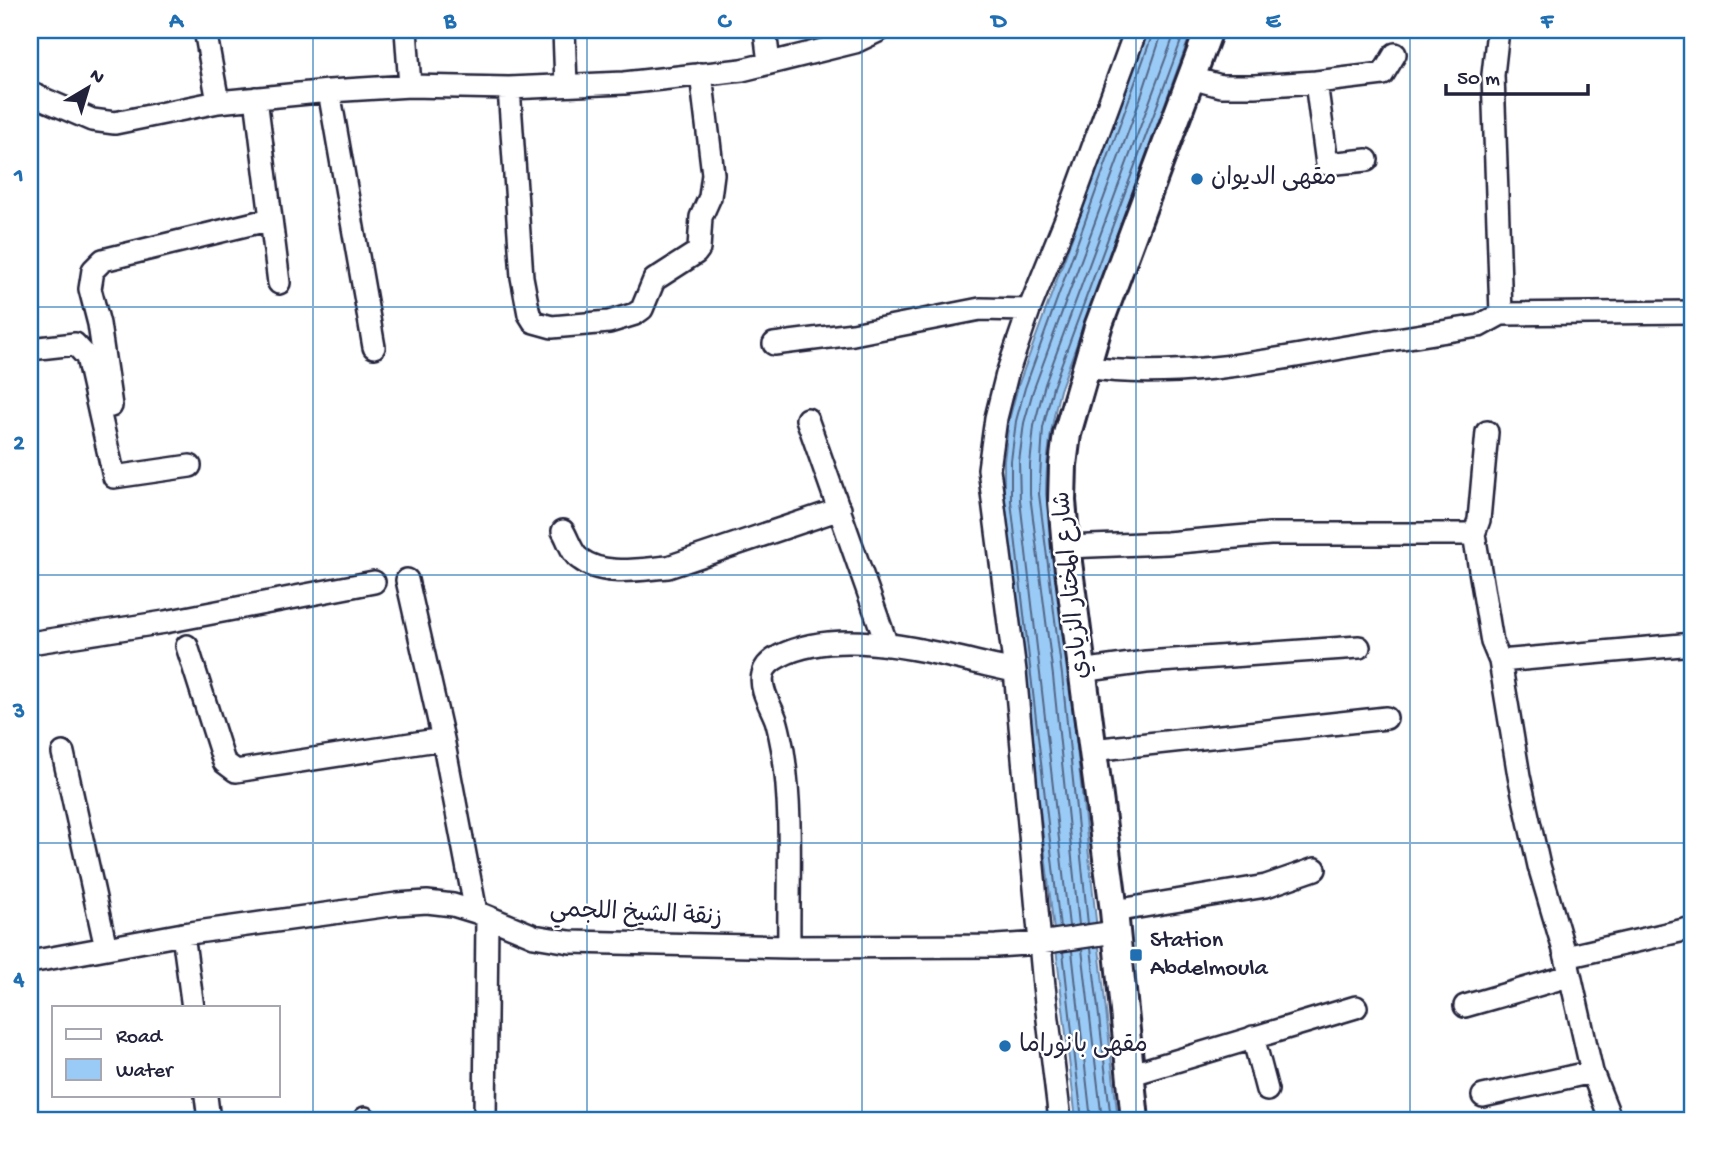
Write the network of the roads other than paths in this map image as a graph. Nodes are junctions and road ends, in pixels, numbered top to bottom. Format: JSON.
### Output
{"nodes":[{"id":1,"x":205,"y":30,"type":"edge"},
{"id":2,"x":406,"y":30,"type":"edge"},
{"id":3,"x":564,"y":30,"type":"edge"},
{"id":4,"x":765,"y":30,"type":"edge"},
{"id":5,"x":880,"y":30,"type":"edge"},
{"id":6,"x":1136,"y":30,"type":"edge"},
{"id":7,"x":1209,"y":30,"type":"edge"},
{"id":8,"x":1498,"y":30,"type":"edge"},
{"id":9,"x":1395,"y":54,"type":"dead end"},
{"id":10,"x":769,"y":63,"type":"junction"},
{"id":11,"x":701,"y":74,"type":"junction"},
{"id":12,"x":1191,"y":78,"type":"junction"},
{"id":13,"x":1317,"y":82,"type":"junction"},
{"id":14,"x":566,"y":85,"type":"junction"},
{"id":15,"x":410,"y":86,"type":"junction"},
{"id":16,"x":509,"y":88,"type":"junction"},
{"id":17,"x":329,"y":91,"type":"junction"},
{"id":18,"x":30,"y":95,"type":"edge"},
{"id":19,"x":256,"y":99,"type":"junction"},
{"id":20,"x":218,"y":102,"type":"junction"},
{"id":21,"x":1367,"y":160,"type":"dead end"},
{"id":22,"x":271,"y":219,"type":"junction"},
{"id":23,"x":279,"y":283,"type":"dead end"},
{"id":24,"x":1029,"y":310,"type":"junction"},
{"id":25,"x":1693,"y":312,"type":"edge"},
{"id":26,"x":1501,"y":314,"type":"junction"},
{"id":27,"x":774,"y":344,"type":"dead end"},
{"id":28,"x":374,"y":346,"type":"dead end"},
{"id":29,"x":30,"y":349,"type":"edge"},
{"id":30,"x":1086,"y":367,"type":"junction"},
{"id":31,"x":111,"y":406,"type":"dead end"},
{"id":32,"x":807,"y":419,"type":"dead end"},
{"id":33,"x":1487,"y":432,"type":"dead end"},
{"id":34,"x":190,"y":466,"type":"dead end"},
{"id":35,"x":840,"y":509,"type":"junction"},
{"id":36,"x":563,"y":531,"type":"dead end"},
{"id":37,"x":1474,"y":534,"type":"junction"},
{"id":38,"x":1066,"y":547,"type":"junction"},
{"id":39,"x":407,"y":580,"type":"dead end"},
{"id":40,"x":374,"y":582,"type":"dead end"},
{"id":41,"x":30,"y":643,"type":"edge"},
{"id":42,"x":1693,"y":644,"type":"edge"},
{"id":43,"x":887,"y":645,"type":"junction"},
{"id":44,"x":187,"y":646,"type":"dead end"},
{"id":45,"x":1359,"y":647,"type":"dead end"},
{"id":46,"x":1500,"y":661,"type":"junction"},
{"id":47,"x":1015,"y":671,"type":"junction"},
{"id":48,"x":1081,"y":671,"type":"junction"},
{"id":49,"x":1386,"y":719,"type":"dead end"},
{"id":50,"x":443,"y":739,"type":"junction"},
{"id":51,"x":1092,"y":750,"type":"junction"},
{"id":52,"x":63,"y":753,"type":"dead end"},
{"id":53,"x":1315,"y":869,"type":"dead end"},
{"id":54,"x":482,"y":914,"type":"junction"},
{"id":55,"x":1114,"y":922,"type":"junction"},
{"id":56,"x":1693,"y":928,"type":"edge"},
{"id":57,"x":183,"y":934,"type":"junction"},
{"id":58,"x":1040,"y":943,"type":"junction"},
{"id":59,"x":789,"y":947,"type":"junction"},
{"id":60,"x":106,"y":948,"type":"junction"},
{"id":61,"x":30,"y":962,"type":"edge"},
{"id":62,"x":1567,"y":966,"type":"junction"},
{"id":63,"x":193,"y":1006,"type":"edge"},
{"id":64,"x":1465,"y":1006,"type":"dead end"},
{"id":65,"x":1356,"y":1007,"type":"dead end"},
{"id":66,"x":1253,"y":1037,"type":"junction"},
{"id":67,"x":1592,"y":1072,"type":"junction"},
{"id":68,"x":1129,"y":1075,"type":"junction"},
{"id":69,"x":1267,"y":1090,"type":"dead end"},
{"id":70,"x":1483,"y":1096,"type":"dead end"},
{"id":71,"x":206,"y":1098,"type":"edge"},
{"id":72,"x":209,"y":1120,"type":"edge"},
{"id":73,"x":485,"y":1120,"type":"edge"},
{"id":74,"x":1060,"y":1120,"type":"edge"},
{"id":75,"x":1135,"y":1120,"type":"edge"},
{"id":76,"x":1611,"y":1120,"type":"edge"}],
"edges":[{"from":1,"to":20,"type":"street"},
{"from":2,"to":15,"type":"street"},
{"from":3,"to":14,"type":"street"},
{"from":4,"to":10,"type":"street"},
{"from":5,"to":10,"type":"street"},
{"from":6,"to":24,"type":"street"},
{"from":7,"to":12,"type":"main road","name":"شارع المختار الزيادي"},
{"from":8,"to":26,"type":"street"},
{"from":9,"to":13,"type":"street"},
{"from":10,"to":11,"type":"street"},
{"from":11,"to":14,"type":"street"},
{"from":11,"to":16,"type":"street"},
{"from":12,"to":13,"type":"street"},
{"from":12,"to":30,"type":"main road","name":"شارع المختار الزيادي"},
{"from":13,"to":21,"type":"street"},
{"from":14,"to":16,"type":"street"},
{"from":15,"to":16,"type":"street"},
{"from":15,"to":17,"type":"street"},
{"from":17,"to":19,"type":"street"},
{"from":17,"to":28,"type":"street"},
{"from":18,"to":20,"type":"street"},
{"from":19,"to":20,"type":"street"},
{"from":19,"to":22,"type":"street"},
{"from":22,"to":23,"type":"street"},
{"from":22,"to":31,"type":"street"},
{"from":24,"to":27,"type":"street"},
{"from":24,"to":47,"type":"street"},
{"from":25,"to":26,"type":"street"},
{"from":26,"to":30,"type":"street"},
{"from":29,"to":34,"type":"street"},
{"from":30,"to":38,"type":"main road","name":"شارع المختار الزيادي"},
{"from":32,"to":35,"type":"street"},
{"from":33,"to":37,"type":"street"},
{"from":35,"to":36,"type":"street"},
{"from":35,"to":43,"type":"street"},
{"from":37,"to":38,"type":"street"},
{"from":37,"to":46,"type":"street"},
{"from":38,"to":48,"type":"main road","name":"شارع المختار الزيادي"},
{"from":39,"to":50,"type":"street"},
{"from":40,"to":41,"type":"street"},
{"from":42,"to":46,"type":"street"},
{"from":43,"to":47,"type":"street"},
{"from":43,"to":59,"type":"street"},
{"from":44,"to":50,"type":"street"},
{"from":45,"to":48,"type":"street"},
{"from":46,"to":62,"type":"street"},
{"from":47,"to":58,"type":"street"},
{"from":48,"to":51,"type":"main road","name":"شارع المختار الزيادي"},
{"from":49,"to":51,"type":"street"},
{"from":50,"to":54,"type":"street"},
{"from":51,"to":55,"type":"main road","name":"شارع المختار الزيادي"},
{"from":52,"to":60,"type":"street"},
{"from":53,"to":55,"type":"street","name":"زنقة الشيخ اللجمي"},
{"from":54,"to":57,"type":"street","name":"زنقة الشيخ اللجمي"},
{"from":54,"to":59,"type":"street","name":"زنقة الشيخ اللجمي"},
{"from":54,"to":73,"type":"street"},
{"from":55,"to":58,"type":"street","name":"زنقة الشيخ اللجمي"},
{"from":55,"to":68,"type":"main road","name":"شارع المختار الزيادي"},
{"from":56,"to":62,"type":"street"},
{"from":57,"to":60,"type":"street","name":"زنقة الشيخ اللجمي"},
{"from":57,"to":63,"type":"street"},
{"from":58,"to":59,"type":"street","name":"زنقة الشيخ اللجمي"},
{"from":58,"to":74,"type":"street"},
{"from":60,"to":61,"type":"street","name":"زنقة الشيخ اللجمي"},
{"from":62,"to":64,"type":"street"},
{"from":62,"to":67,"type":"street"},
{"from":65,"to":66,"type":"street"},
{"from":66,"to":68,"type":"street"},
{"from":66,"to":69,"type":"street"},
{"from":67,"to":70,"type":"street"},
{"from":67,"to":76,"type":"street"},
{"from":68,"to":75,"type":"main road","name":"شارع المختار الزيادي"},
{"from":71,"to":72,"type":"street"}]}
